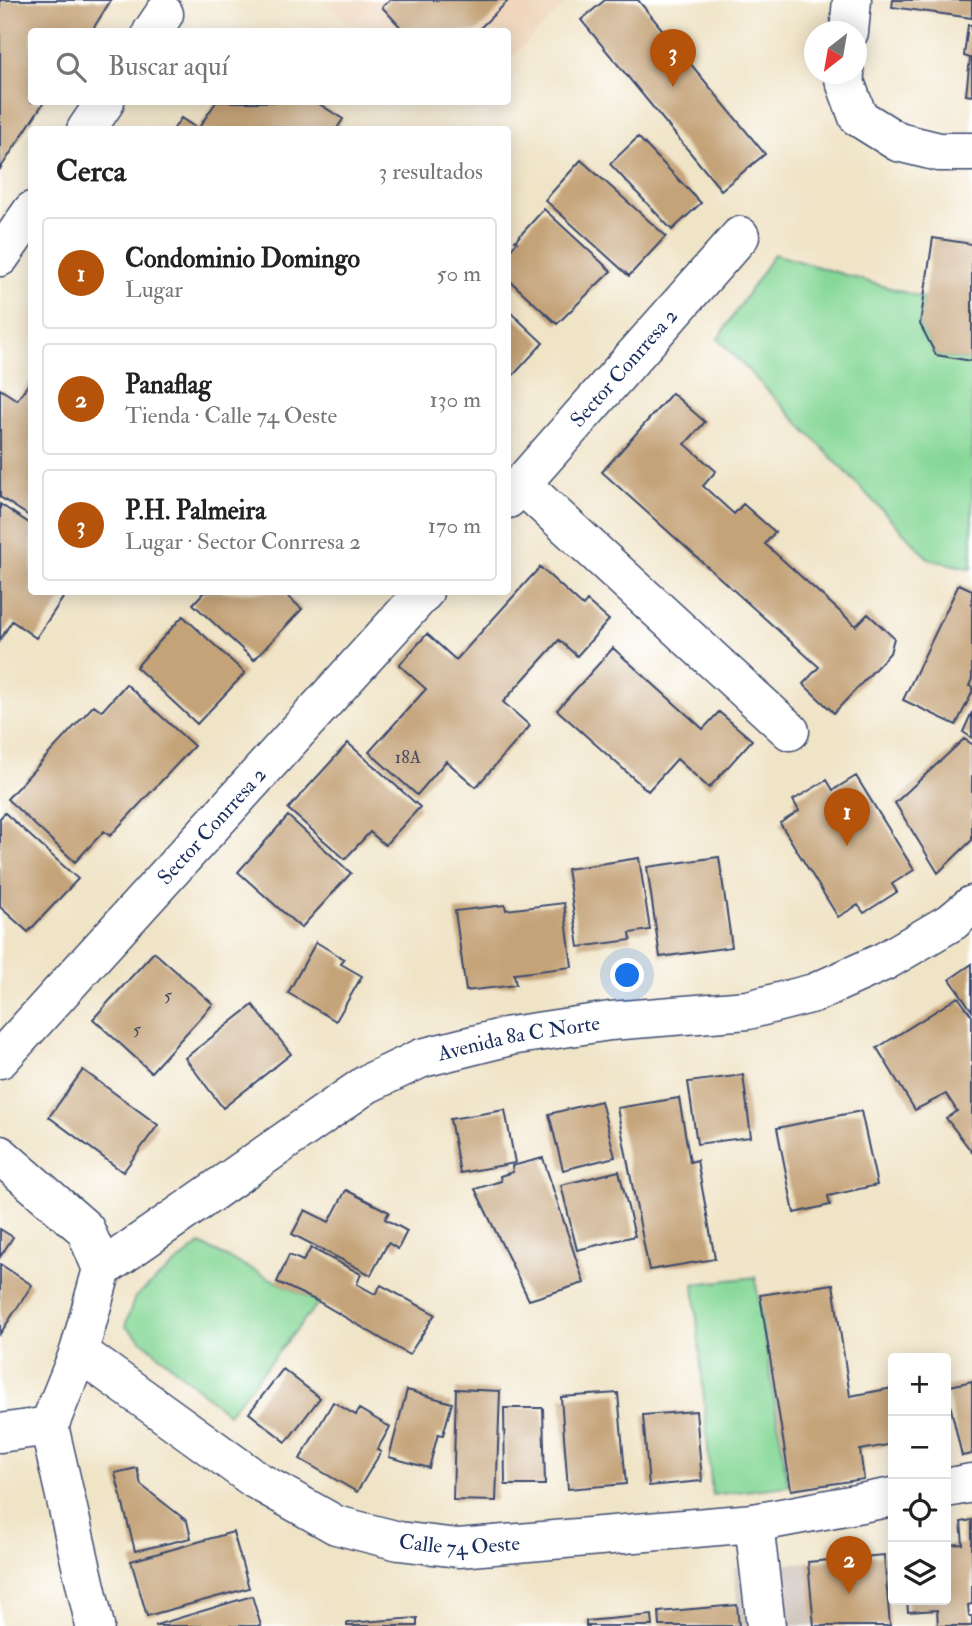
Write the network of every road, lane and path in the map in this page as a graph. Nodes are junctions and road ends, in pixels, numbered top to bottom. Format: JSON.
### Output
{"nodes":[{"id":1,"x":852,"y":0,"type":"edge"},
{"id":2,"x":850,"y":21,"type":"edge"},
{"id":3,"x":847,"y":84,"type":"edge"},
{"id":4,"x":103,"y":105,"type":"edge"},
{"id":5,"x":89,"y":126,"type":"edge"},
{"id":6,"x":972,"y":152,"type":"edge"},
{"id":7,"x":28,"y":217,"type":"edge"},
{"id":8,"x":740,"y":236,"type":"dead end"},
{"id":9,"x":0,"y":257,"type":"edge"},
{"id":10,"x":514,"y":492,"type":"edge"},
{"id":11,"x":421,"y":595,"type":"edge"},
{"id":12,"x":790,"y":731,"type":"dead end"},
{"id":13,"x":972,"y":905,"type":"edge"},
{"id":14,"x":0,"y":1059,"type":"edge"},
{"id":15,"x":0,"y":1155,"type":"edge"},
{"id":16,"x":102,"y":1269,"type":"junction"},
{"id":17,"x":79,"y":1352,"type":"junction"},
{"id":18,"x":49,"y":1426,"type":"junction"},
{"id":19,"x":0,"y":1433,"type":"edge"},
{"id":20,"x":972,"y":1483,"type":"edge"},
{"id":21,"x":951,"y":1487,"type":"edge"},
{"id":22,"x":888,"y":1498,"type":"edge"},
{"id":23,"x":754,"y":1523,"type":"junction"},
{"id":24,"x":96,"y":1626,"type":"edge"},
{"id":25,"x":766,"y":1626,"type":"edge"}],
"edges":[{"from":1,"to":2,"type":"street"},
{"from":3,"to":6,"type":"street"},
{"from":4,"to":5,"type":"street"},
{"from":7,"to":9,"type":"street"},
{"from":8,"to":10,"type":"street","name":"Sector Conrresa 2"},
{"from":10,"to":12,"type":"street"},
{"from":11,"to":14,"type":"street","name":"Sector Conrresa 2"},
{"from":13,"to":16,"type":"street","name":"Avenida 8a C Norte"},
{"from":15,"to":16,"type":"street"},
{"from":16,"to":17,"type":"street"},
{"from":17,"to":18,"type":"street"},
{"from":17,"to":23,"type":"street","name":"Calle 74 Oeste"},
{"from":18,"to":19,"type":"street"},
{"from":18,"to":24,"type":"street"},
{"from":20,"to":21,"type":"street"},
{"from":22,"to":23,"type":"street","name":"Calle 74 Oeste"},
{"from":23,"to":25,"type":"street"}]}
